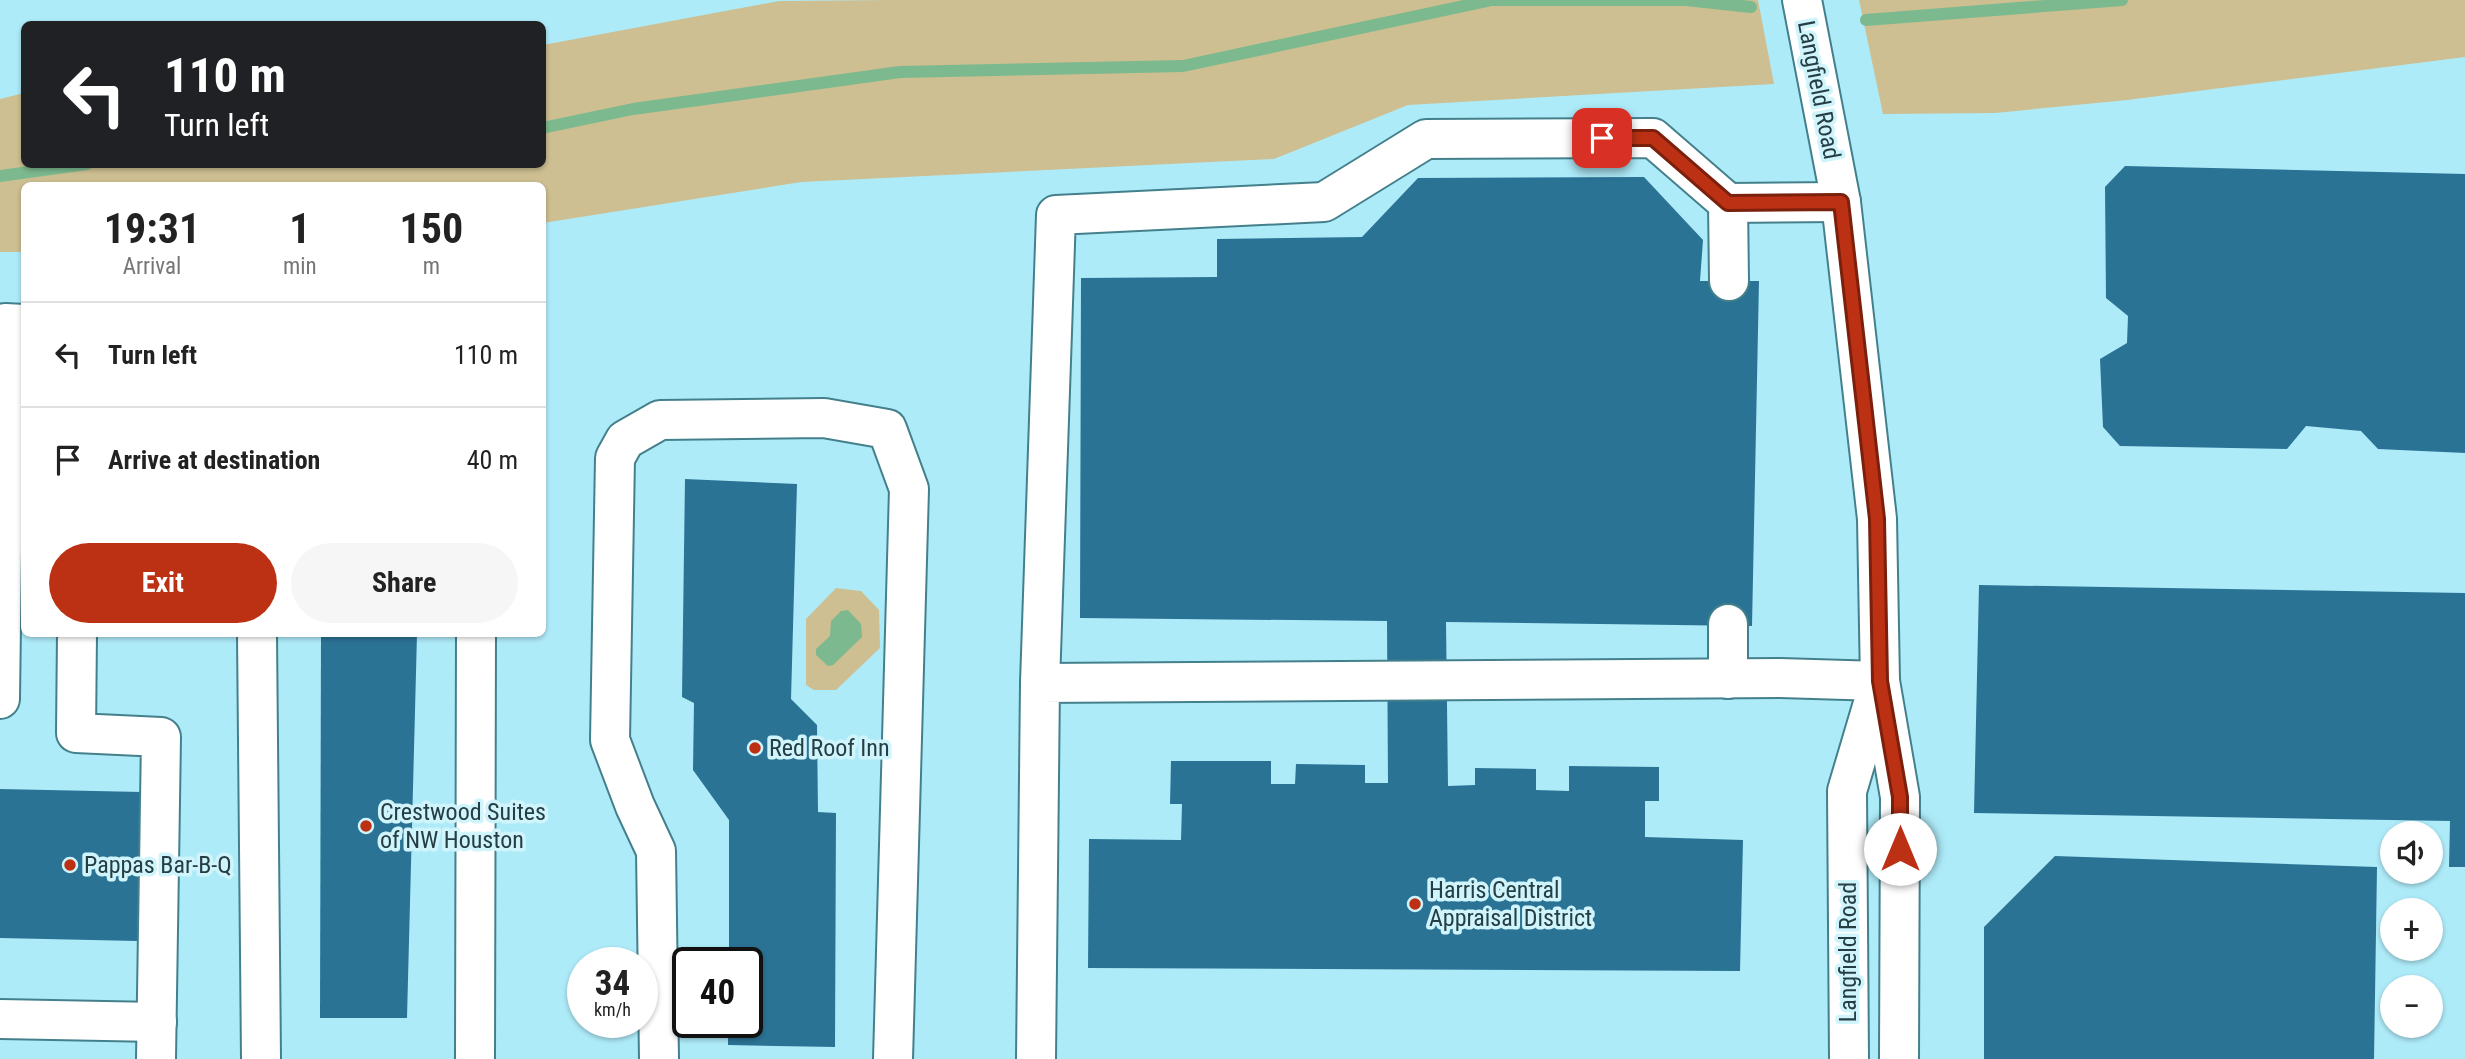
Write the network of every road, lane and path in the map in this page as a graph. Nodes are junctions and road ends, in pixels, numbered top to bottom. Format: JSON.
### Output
{"nodes":[{"id":1,"x":1802,"y":0,"type":"edge"},
{"id":2,"x":1841,"y":202,"type":"junction"},
{"id":3,"x":1728,"y":203,"type":"junction"},
{"id":4,"x":1728,"y":281,"type":"dead end"},
{"id":5,"x":21,"y":324,"type":"edge"},
{"id":6,"x":1728,"y":624,"type":"dead end"},
{"id":7,"x":77,"y":637,"type":"edge"},
{"id":8,"x":257,"y":637,"type":"edge"},
{"id":9,"x":476,"y":637,"type":"edge"},
{"id":10,"x":1728,"y":679,"type":"junction"},
{"id":11,"x":1880,"y":681,"type":"junction"},
{"id":12,"x":1040,"y":683,"type":"junction"},
{"id":13,"x":0,"y":699,"type":"edge"},
{"id":14,"x":0,"y":1019,"type":"edge"},
{"id":15,"x":157,"y":1022,"type":"junction"},
{"id":16,"x":156,"y":1059,"type":"edge"},
{"id":17,"x":261,"y":1059,"type":"edge"},
{"id":18,"x":475,"y":1059,"type":"edge"},
{"id":19,"x":659,"y":1059,"type":"edge"},
{"id":20,"x":893,"y":1059,"type":"edge"},
{"id":21,"x":1037,"y":1059,"type":"edge"},
{"id":22,"x":1849,"y":1059,"type":"edge"},
{"id":23,"x":1899,"y":1059,"type":"edge"}],
"edges":[{"from":1,"to":2,"type":"street","name":"Langfield Road"},
{"from":2,"to":3,"type":"street"},
{"from":2,"to":11,"type":"street","name":"Langfield Road"},
{"from":3,"to":4,"type":"street"},
{"from":3,"to":12,"type":"street"},
{"from":5,"to":13,"type":"street"},
{"from":6,"to":10,"type":"street"},
{"from":7,"to":15,"type":"street"},
{"from":8,"to":17,"type":"street"},
{"from":9,"to":18,"type":"street"},
{"from":10,"to":11,"type":"street"},
{"from":10,"to":12,"type":"street"},
{"from":11,"to":22,"type":"street","name":"Langfield Road"},
{"from":11,"to":23,"type":"street","name":"Langfield Road"},
{"from":12,"to":21,"type":"street"},
{"from":14,"to":15,"type":"street"},
{"from":15,"to":16,"type":"street"},
{"from":19,"to":20,"type":"street"}]}
